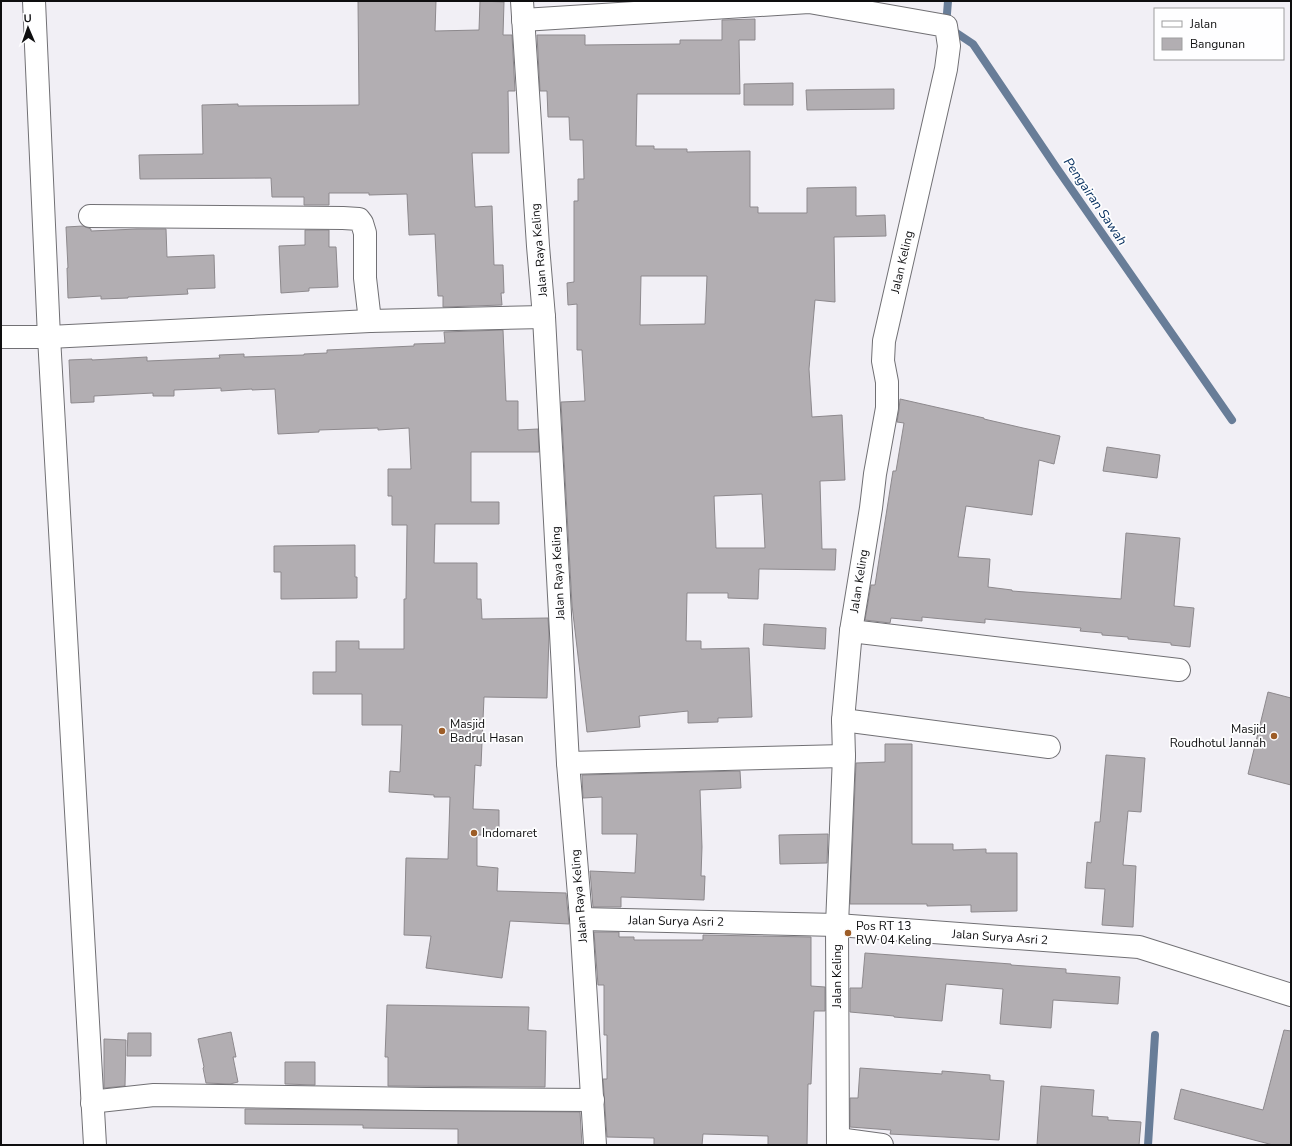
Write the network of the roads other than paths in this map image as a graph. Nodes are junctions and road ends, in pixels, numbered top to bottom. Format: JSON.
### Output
{"nodes":[{"id":1,"x":34,"y":1,"type":"edge"},
{"id":2,"x":809,"y":2,"type":"edge"},
{"id":3,"x":522,"y":11,"type":"edge"},
{"id":4,"x":90,"y":216,"type":"dead end"},
{"id":5,"x":544,"y":317,"type":"junction"},
{"id":6,"x":370,"y":321,"type":"junction"},
{"id":7,"x":1,"y":337,"type":"edge"},
{"id":8,"x":49,"y":337,"type":"junction"},
{"id":9,"x":851,"y":631,"type":"junction"},
{"id":10,"x":1179,"y":670,"type":"dead end"},
{"id":11,"x":843,"y":720,"type":"junction"},
{"id":12,"x":1049,"y":747,"type":"dead end"},
{"id":13,"x":844,"y":756,"type":"junction"},
{"id":14,"x":568,"y":763,"type":"junction"},
{"id":15,"x":581,"y":919,"type":"junction"},
{"id":16,"x":837,"y":925,"type":"junction"},
{"id":17,"x":1291,"y":995,"type":"edge"},
{"id":18,"x":593,"y":1100,"type":"junction"},
{"id":19,"x":92,"y":1103,"type":"junction"},
{"id":20,"x":838,"y":1142,"type":"edge"},
{"id":21,"x":95,"y":1145,"type":"edge"},
{"id":22,"x":595,"y":1145,"type":"edge"},
{"id":23,"x":882,"y":1145,"type":"edge"}],
"edges":[{"from":1,"to":8,"type":"street"},
{"from":2,"to":3,"type":"street"},
{"from":2,"to":9,"type":"street","name":"Jalan Keling"},
{"from":3,"to":5,"type":"street","name":"Jalan Raya Keling"},
{"from":4,"to":6,"type":"street"},
{"from":5,"to":6,"type":"street"},
{"from":5,"to":14,"type":"street","name":"Jalan Raya Keling"},
{"from":6,"to":8,"type":"street"},
{"from":7,"to":8,"type":"street"},
{"from":8,"to":19,"type":"street"},
{"from":9,"to":10,"type":"street"},
{"from":9,"to":11,"type":"street","name":"Jalan Keling"},
{"from":11,"to":12,"type":"street"},
{"from":11,"to":13,"type":"street","name":"Jalan Keling"},
{"from":13,"to":14,"type":"street"},
{"from":13,"to":16,"type":"street","name":"Jalan Keling"},
{"from":14,"to":15,"type":"street","name":"Jalan Raya Keling"},
{"from":15,"to":16,"type":"street","name":"Jalan Surya Asri 2"},
{"from":15,"to":18,"type":"street","name":"Jalan Raya Keling"},
{"from":16,"to":17,"type":"street","name":"Jalan Surya Asri 2"},
{"from":16,"to":20,"type":"street","name":"Jalan Keling"},
{"from":18,"to":19,"type":"street"},
{"from":18,"to":22,"type":"street","name":"Jalan Raya Keling"},
{"from":19,"to":21,"type":"street"},
{"from":20,"to":23,"type":"street"}]}
